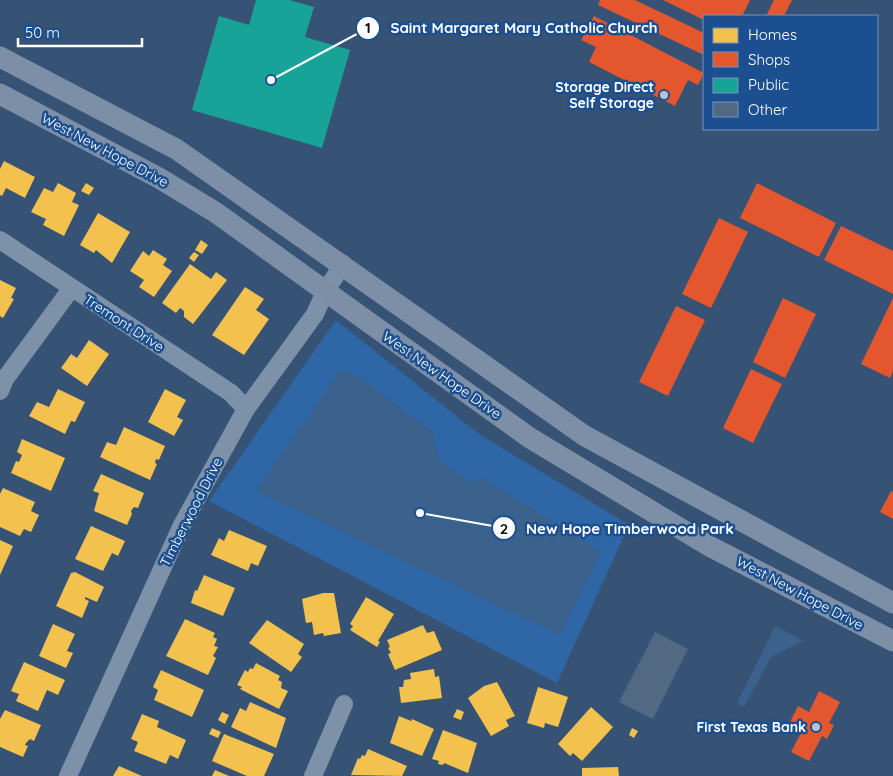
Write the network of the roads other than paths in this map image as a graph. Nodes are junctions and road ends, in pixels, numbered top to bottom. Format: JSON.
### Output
{"nodes":[{"id":1,"x":0,"y":58,"type":"edge"},
{"id":2,"x":0,"y":94,"type":"edge"},
{"id":3,"x":0,"y":240,"type":"edge"},
{"id":4,"x":343,"y":264,"type":"junction"},
{"id":5,"x":71,"y":288,"type":"junction"},
{"id":6,"x":324,"y":292,"type":"junction"},
{"id":7,"x":0,"y":391,"type":"edge"},
{"id":8,"x":246,"y":409,"type":"junction"},
{"id":9,"x":893,"y":603,"type":"edge"},
{"id":10,"x":890,"y":643,"type":"edge"},
{"id":11,"x":344,"y":704,"type":"dead end"},
{"id":12,"x":68,"y":776,"type":"edge"},
{"id":13,"x":313,"y":776,"type":"edge"}],
"edges":[{"from":1,"to":4,"type":"main road"},
{"from":2,"to":6,"type":"main road","name":"West New Hope Drive"},
{"from":3,"to":5,"type":"street","name":"Tremont Drive"},
{"from":4,"to":6,"type":"street","name":"Timberwood Drive"},
{"from":4,"to":9,"type":"main road"},
{"from":5,"to":7,"type":"street"},
{"from":5,"to":8,"type":"street","name":"Tremont Drive"},
{"from":6,"to":8,"type":"street","name":"Timberwood Drive"},
{"from":6,"to":10,"type":"main road","name":"West New Hope Drive"},
{"from":8,"to":12,"type":"street","name":"Timberwood Drive"},
{"from":11,"to":13,"type":"street"}]}
